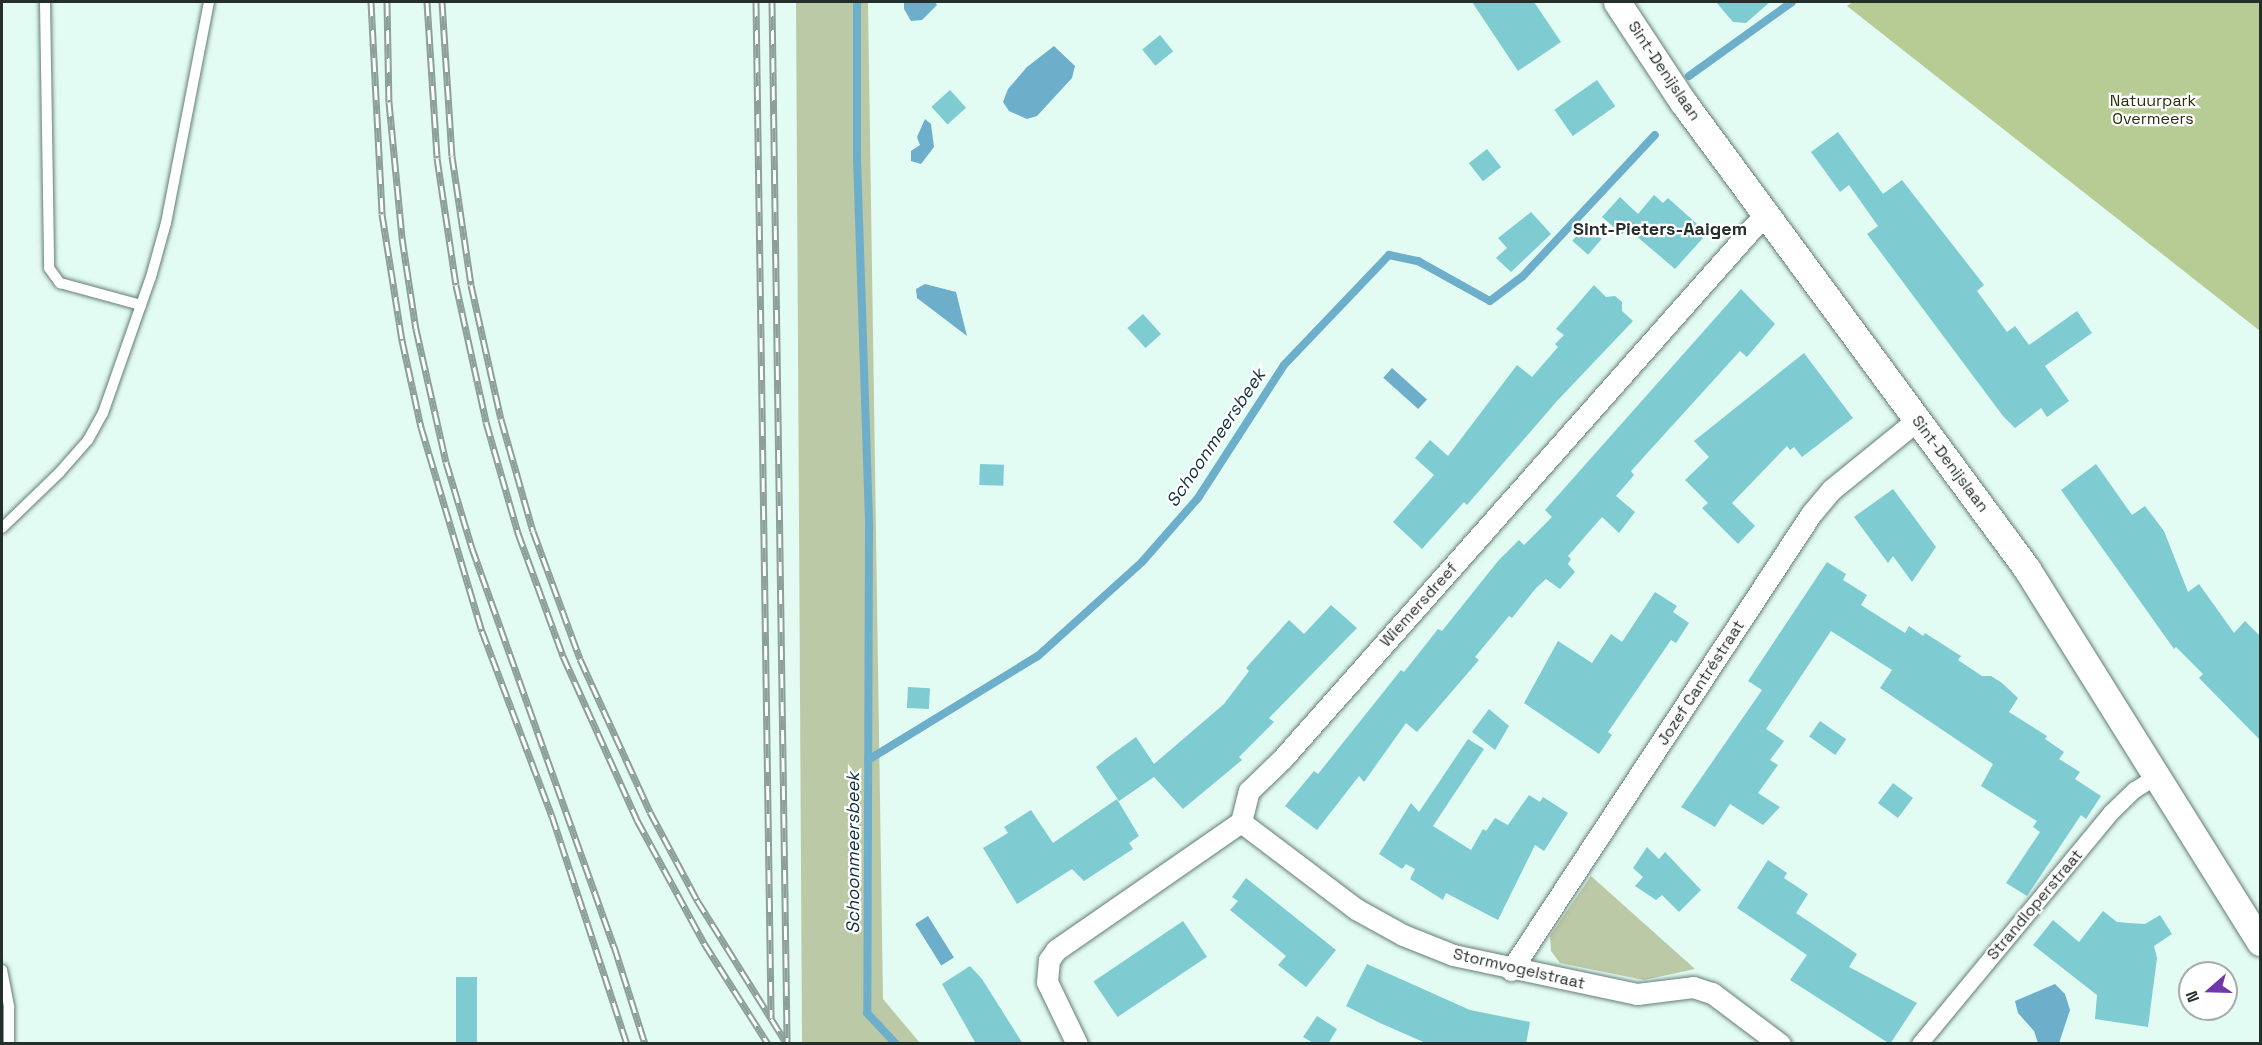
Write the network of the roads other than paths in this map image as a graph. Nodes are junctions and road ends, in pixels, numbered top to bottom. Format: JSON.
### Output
{"nodes":[{"id":1,"x":45,"y":2,"type":"edge"},
{"id":2,"x":209,"y":2,"type":"edge"},
{"id":3,"x":1617,"y":2,"type":"edge"},
{"id":4,"x":1765,"y":214,"type":"junction"},
{"id":5,"x":141,"y":305,"type":"junction"},
{"id":6,"x":1917,"y":420,"type":"junction"},
{"id":7,"x":2,"y":528,"type":"edge"},
{"id":8,"x":2159,"y":775,"type":"junction"},
{"id":9,"x":1241,"y":822,"type":"junction"},
{"id":10,"x":2260,"y":942,"type":"edge"},
{"id":11,"x":2,"y":970,"type":"edge"},
{"id":12,"x":1511,"y":970,"type":"junction"},
{"id":13,"x":9,"y":1044,"type":"edge"},
{"id":14,"x":1077,"y":1044,"type":"edge"},
{"id":15,"x":1780,"y":1044,"type":"edge"},
{"id":16,"x":1920,"y":1044,"type":"edge"}],
"edges":[{"from":1,"to":5,"type":"lane"},
{"from":2,"to":5,"type":"lane"},
{"from":3,"to":4,"type":"street","name":"Sint-Denijslaan"},
{"from":4,"to":6,"type":"street","name":"Sint-Denijslaan"},
{"from":4,"to":9,"type":"street","name":"Wiemersdreef"},
{"from":5,"to":7,"type":"lane"},
{"from":6,"to":8,"type":"street","name":"Sint-Denijslaan"},
{"from":6,"to":12,"type":"street","name":"Jozef Cantréstraat"},
{"from":8,"to":10,"type":"street","name":"Sint-Denijslaan"},
{"from":8,"to":16,"type":"street","name":"Strandloperstraat"},
{"from":9,"to":12,"type":"street","name":"Stormvogelstraat"},
{"from":9,"to":14,"type":"street"},
{"from":11,"to":13,"type":"lane"},
{"from":12,"to":15,"type":"street","name":"Stormvogelstraat"}]}
